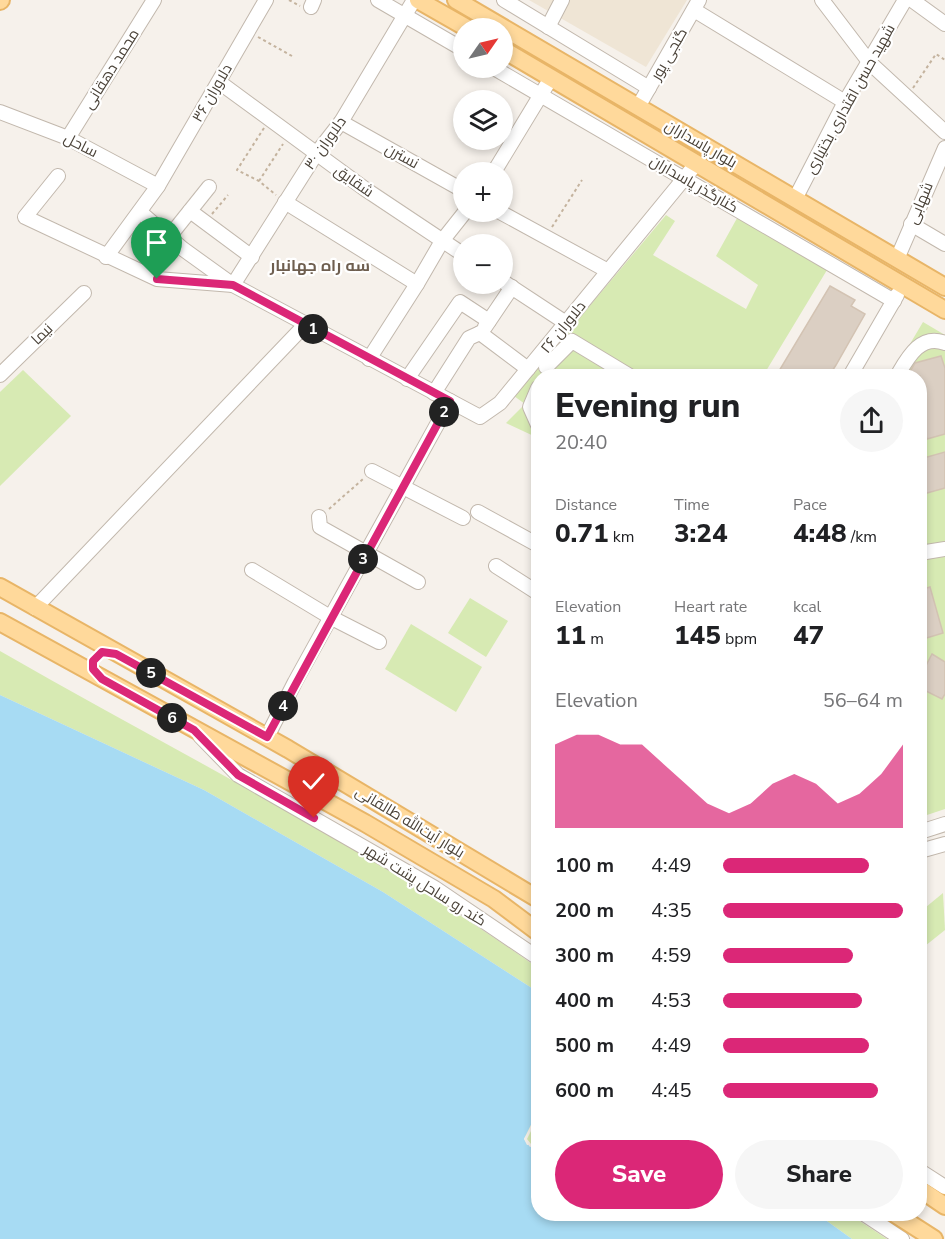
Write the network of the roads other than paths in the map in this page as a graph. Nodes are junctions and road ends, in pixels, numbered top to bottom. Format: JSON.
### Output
{"nodes":[{"id":1,"x":154,"y":0,"type":"edge"},
{"id":2,"x":266,"y":0,"type":"edge"},
{"id":3,"x":378,"y":0,"type":"edge"},
{"id":4,"x":416,"y":0,"type":"edge"},
{"id":5,"x":456,"y":0,"type":"edge"},
{"id":6,"x":504,"y":0,"type":"edge"},
{"id":7,"x":562,"y":0,"type":"edge"},
{"id":8,"x":822,"y":0,"type":"edge"},
{"id":9,"x":905,"y":0,"type":"edge"},
{"id":10,"x":912,"y":0,"type":"edge"},
{"id":11,"x":697,"y":5,"type":"edge"},
{"id":12,"x":405,"y":16,"type":"junction"},
{"id":13,"x":453,"y":20,"type":"edge"},
{"id":14,"x":945,"y":24,"type":"edge"},
{"id":15,"x":548,"y":27,"type":"junction"},
{"id":16,"x":453,"y":44,"type":"edge"},
{"id":17,"x":513,"y":56,"type":"edge"},
{"id":18,"x":870,"y":63,"type":"junction"},
{"id":19,"x":511,"y":78,"type":"edge"},
{"id":20,"x":551,"y":78,"type":"junction"},
{"id":21,"x":219,"y":82,"type":"junction"},
{"id":22,"x":649,"y":88,"type":"junction"},
{"id":23,"x":541,"y":95,"type":"junction"},
{"id":24,"x":845,"y":102,"type":"junction"},
{"id":25,"x":638,"y":107,"type":"junction"},
{"id":26,"x":0,"y":112,"type":"edge"},
{"id":27,"x":340,"y":122,"type":"junction"},
{"id":28,"x":945,"y":132,"type":"edge"},
{"id":29,"x":68,"y":138,"type":"junction"},
{"id":30,"x":944,"y":150,"type":"edge"},
{"id":31,"x":316,"y":154,"type":"junction"},
{"id":32,"x":500,"y":162,"type":"edge"},
{"id":33,"x":696,"y":164,"type":"junction"},
{"id":34,"x":58,"y":176,"type":"dead end"},
{"id":35,"x":684,"y":179,"type":"junction"},
{"id":36,"x":453,"y":185,"type":"edge"},
{"id":37,"x":158,"y":186,"type":"junction"},
{"id":38,"x":209,"y":187,"type":"dead end"},
{"id":39,"x":795,"y":199,"type":"junction"},
{"id":40,"x":285,"y":202,"type":"junction"},
{"id":41,"x":190,"y":211,"type":"junction"},
{"id":42,"x":140,"y":212,"type":"junction"},
{"id":43,"x":513,"y":219,"type":"edge"},
{"id":44,"x":457,"y":222,"type":"edge"},
{"id":45,"x":911,"y":224,"type":"junction"},
{"id":46,"x":169,"y":237,"type":"junction"},
{"id":47,"x":442,"y":241,"type":"junction"},
{"id":48,"x":945,"y":244,"type":"edge"},
{"id":49,"x":453,"y":248,"type":"edge"},
{"id":50,"x":106,"y":257,"type":"junction"},
{"id":51,"x":252,"y":257,"type":"junction"},
{"id":52,"x":897,"y":259,"type":"junction"},
{"id":53,"x":608,"y":271,"type":"junction"},
{"id":54,"x":417,"y":284,"type":"junction"},
{"id":55,"x":233,"y":285,"type":"junction"},
{"id":56,"x":903,"y":285,"type":"junction"},
{"id":57,"x":945,"y":287,"type":"edge"},
{"id":58,"x":513,"y":288,"type":"edge"},
{"id":59,"x":84,"y":293,"type":"dead end"},
{"id":60,"x":502,"y":294,"type":"edge"},
{"id":61,"x":894,"y":301,"type":"junction"},
{"id":62,"x":945,"y":310,"type":"edge"},
{"id":63,"x":489,"y":321,"type":"junction"},
{"id":64,"x":566,"y":323,"type":"junction"},
{"id":65,"x":305,"y":325,"type":"junction"},
{"id":66,"x":480,"y":333,"type":"junction"},
{"id":67,"x":945,"y":343,"type":"edge"},
{"id":68,"x":369,"y":359,"type":"junction"},
{"id":69,"x":539,"y":368,"type":"edge"},
{"id":70,"x":618,"y":369,"type":"edge"},
{"id":71,"x":854,"y":369,"type":"edge"},
{"id":72,"x":902,"y":369,"type":"edge"},
{"id":73,"x":0,"y":375,"type":"edge"},
{"id":74,"x":531,"y":375,"type":"edge"},
{"id":75,"x":407,"y":379,"type":"junction"},
{"id":76,"x":434,"y":393,"type":"junction"},
{"id":77,"x":450,"y":401,"type":"junction"},
{"id":78,"x":372,"y":471,"type":"road end"},
{"id":79,"x":402,"y":488,"type":"junction"},
{"id":80,"x":478,"y":512,"type":"dead end"},
{"id":81,"x":319,"y":518,"type":"road end"},
{"id":82,"x":463,"y":519,"type":"dead end"},
{"id":83,"x":531,"y":541,"type":"edge"},
{"id":84,"x":945,"y":549,"type":"edge"},
{"id":85,"x":927,"y":552,"type":"edge"},
{"id":86,"x":365,"y":555,"type":"junction"},
{"id":87,"x":496,"y":566,"type":"dead end"},
{"id":88,"x":252,"y":570,"type":"dead end"},
{"id":89,"x":418,"y":582,"type":"dead end"},
{"id":90,"x":531,"y":586,"type":"edge"},
{"id":91,"x":0,"y":587,"type":"edge"},
{"id":92,"x":35,"y":608,"type":"junction"},
{"id":93,"x":330,"y":617,"type":"junction"},
{"id":94,"x":57,"y":621,"type":"junction"},
{"id":95,"x":0,"y":622,"type":"edge"},
{"id":96,"x":379,"y":642,"type":"dead end"},
{"id":97,"x":45,"y":647,"type":"junction"},
{"id":98,"x":116,"y":654,"type":"junction"},
{"id":99,"x":102,"y":679,"type":"junction"},
{"id":100,"x":194,"y":730,"type":"junction"},
{"id":101,"x":267,"y":737,"type":"junction"},
{"id":102,"x":945,"y":824,"type":"edge"},
{"id":103,"x":927,"y":830,"type":"edge"},
{"id":104,"x":945,"y":844,"type":"edge"},
{"id":105,"x":927,"y":849,"type":"edge"},
{"id":106,"x":531,"y":895,"type":"edge"},
{"id":107,"x":531,"y":927,"type":"edge"},
{"id":108,"x":531,"y":953,"type":"edge"},
{"id":109,"x":927,"y":1175,"type":"edge"},
{"id":110,"x":945,"y":1187,"type":"edge"},
{"id":111,"x":927,"y":1194,"type":"edge"},
{"id":112,"x":945,"y":1206,"type":"edge"},
{"id":113,"x":875,"y":1221,"type":"edge"},
{"id":114,"x":906,"y":1221,"type":"edge"},
{"id":115,"x":902,"y":1239,"type":"edge"},
{"id":116,"x":934,"y":1239,"type":"edge"}],
"edges":[{"from":1,"to":29,"type":"street","name":"محمد دهقانی"},
{"from":2,"to":21,"type":"street","name":"دلاوران ۳۶"},
{"from":3,"to":12,"type":"street"},
{"from":4,"to":12,"type":"street","name":"دلاوران ۳۰"},
{"from":4,"to":13,"type":"main road"},
{"from":5,"to":25,"type":"main road","name":"بلوار پاسداران"},
{"from":6,"to":15,"type":"street"},
{"from":7,"to":15,"type":"street"},
{"from":8,"to":18,"type":"street"},
{"from":9,"to":18,"type":"street","name":"شهید حسن اقتداری بختیاری"},
{"from":10,"to":14,"type":"street"},
{"from":11,"to":22,"type":"street","name":"گنجی پور"},
{"from":11,"to":24,"type":"street"},
{"from":12,"to":16,"type":"street"},
{"from":12,"to":27,"type":"street","name":"دلاوران ۳۰"},
{"from":15,"to":22,"type":"street"},
{"from":17,"to":20,"type":"main road","name":"بلوار پاسداران"},
{"from":18,"to":24,"type":"street","name":"شهید حسن اقتداری بختیاری"},
{"from":18,"to":28,"type":"street"},
{"from":19,"to":23,"type":"street","name":"کنارگذر پاسداران"},
{"from":20,"to":23,"type":"street"},
{"from":20,"to":33,"type":"main road","name":"بلوار پاسداران"},
{"from":21,"to":31,"type":"street","name":"شقایق"},
{"from":21,"to":37,"type":"street","name":"دلاوران ۳۶"},
{"from":22,"to":25,"type":"street","name":"گنجی پور"},
{"from":23,"to":32,"type":"street"},
{"from":23,"to":35,"type":"street","name":"کنارگذر پاسداران"},
{"from":24,"to":39,"type":"street","name":"شهید حسن اقتداری بختیاری"},
{"from":25,"to":39,"type":"main road","name":"بلوار پاسداران"},
{"from":26,"to":29,"type":"street","name":"ساحل"},
{"from":27,"to":31,"type":"street","name":"دلاوران ۳۰"},
{"from":27,"to":36,"type":"street","name":"نسترن"},
{"from":29,"to":37,"type":"street","name":"ساحل"},
{"from":30,"to":45,"type":"street","name":"شهابی"},
{"from":31,"to":40,"type":"street","name":"دلاوران ۳۰"},
{"from":31,"to":47,"type":"street","name":"شقایق"},
{"from":33,"to":35,"type":"street","name":"دلاوران ۲۶"},
{"from":33,"to":56,"type":"main road","name":"بلوار پاسداران"},
{"from":34,"to":50,"type":"street","name":"دلاوران ۲۶"},
{"from":35,"to":53,"type":"street","name":"دلاوران ۲۶"},
{"from":35,"to":61,"type":"street","name":"کنارگذر پاسداران"},
{"from":37,"to":42,"type":"street","name":"دلاوران ۳۶"},
{"from":38,"to":41,"type":"street"},
{"from":39,"to":52,"type":"main road","name":"بلوار پاسداران"},
{"from":40,"to":51,"type":"street","name":"دلاوران ۳۰"},
{"from":40,"to":54,"type":"street"},
{"from":41,"to":46,"type":"street"},
{"from":41,"to":51,"type":"street"},
{"from":42,"to":46,"type":"street"},
{"from":42,"to":50,"type":"street","name":"دلاوران ۳۶"},
{"from":43,"to":53,"type":"street"},
{"from":44,"to":47,"type":"street"},
{"from":45,"to":48,"type":"street"},
{"from":45,"to":52,"type":"street","name":"شهابی"},
{"from":46,"to":55,"type":"street"},
{"from":47,"to":49,"type":"street","name":"شقایق"},
{"from":47,"to":54,"type":"street"},
{"from":50,"to":55,"type":"street","name":"دلاوران ۲۶"},
{"from":51,"to":55,"type":"street","name":"دلاوران ۳۰"},
{"from":52,"to":57,"type":"main road","name":"بلوار پاسداران"},
{"from":53,"to":64,"type":"street","name":"دلاوران ۲۶"},
{"from":54,"to":68,"type":"street"},
{"from":55,"to":65,"type":"street","name":"دلاوران ۲۶"},
{"from":56,"to":61,"type":"street"},
{"from":56,"to":62,"type":"main road","name":"بلوار پاسداران"},
{"from":58,"to":64,"type":"street"},
{"from":59,"to":73,"type":"street","name":"نیما"},
{"from":60,"to":63,"type":"street"},
{"from":61,"to":71,"type":"street"},
{"from":63,"to":66,"type":"street"},
{"from":63,"to":75,"type":"street"},
{"from":64,"to":69,"type":"street","name":"دلاوران ۲۶"},
{"from":65,"to":68,"type":"street","name":"دلاوران ۲۶"},
{"from":65,"to":92,"type":"street"},
{"from":66,"to":69,"type":"street"},
{"from":66,"to":76,"type":"street"},
{"from":67,"to":72,"type":"street"},
{"from":68,"to":75,"type":"street","name":"دلاوران ۲۶"},
{"from":69,"to":70,"type":"street"},
{"from":74,"to":77,"type":"street","name":"دلاوران ۲۶"},
{"from":75,"to":76,"type":"street","name":"دلاوران ۲۶"},
{"from":76,"to":77,"type":"street","name":"دلاوران ۲۶"},
{"from":77,"to":79,"type":"street"},
{"from":78,"to":79,"type":"street"},
{"from":79,"to":82,"type":"street"},
{"from":79,"to":86,"type":"street"},
{"from":80,"to":83,"type":"street"},
{"from":81,"to":86,"type":"street"},
{"from":84,"to":85,"type":"street"},
{"from":86,"to":89,"type":"street"},
{"from":86,"to":93,"type":"street"},
{"from":87,"to":90,"type":"street"},
{"from":88,"to":93,"type":"street"},
{"from":91,"to":92,"type":"main road","name":"بلوار آیت‌الله طالقانی"},
{"from":92,"to":94,"type":"main road","name":"بلوار آیت‌الله طالقانی"},
{"from":93,"to":96,"type":"street"},
{"from":93,"to":101,"type":"street"},
{"from":94,"to":97,"type":"main road"},
{"from":94,"to":98,"type":"main road","name":"بلوار آیت‌الله طالقانی"},
{"from":95,"to":97,"type":"main road"},
{"from":97,"to":99,"type":"main road"},
{"from":98,"to":99,"type":"main road"},
{"from":98,"to":101,"type":"main road","name":"بلوار آیت‌الله طالقانی"},
{"from":99,"to":100,"type":"main road"},
{"from":100,"to":107,"type":"main road"},
{"from":100,"to":108,"type":"street","name":"کند رو ساحل پشت شهر"},
{"from":101,"to":106,"type":"main road","name":"بلوار آیت‌الله طالقانی"},
{"from":102,"to":103,"type":"street"},
{"from":104,"to":105,"type":"street"},
{"from":109,"to":110,"type":"street"},
{"from":111,"to":112,"type":"main road"},
{"from":113,"to":115,"type":"street"},
{"from":114,"to":116,"type":"main road"}]}
